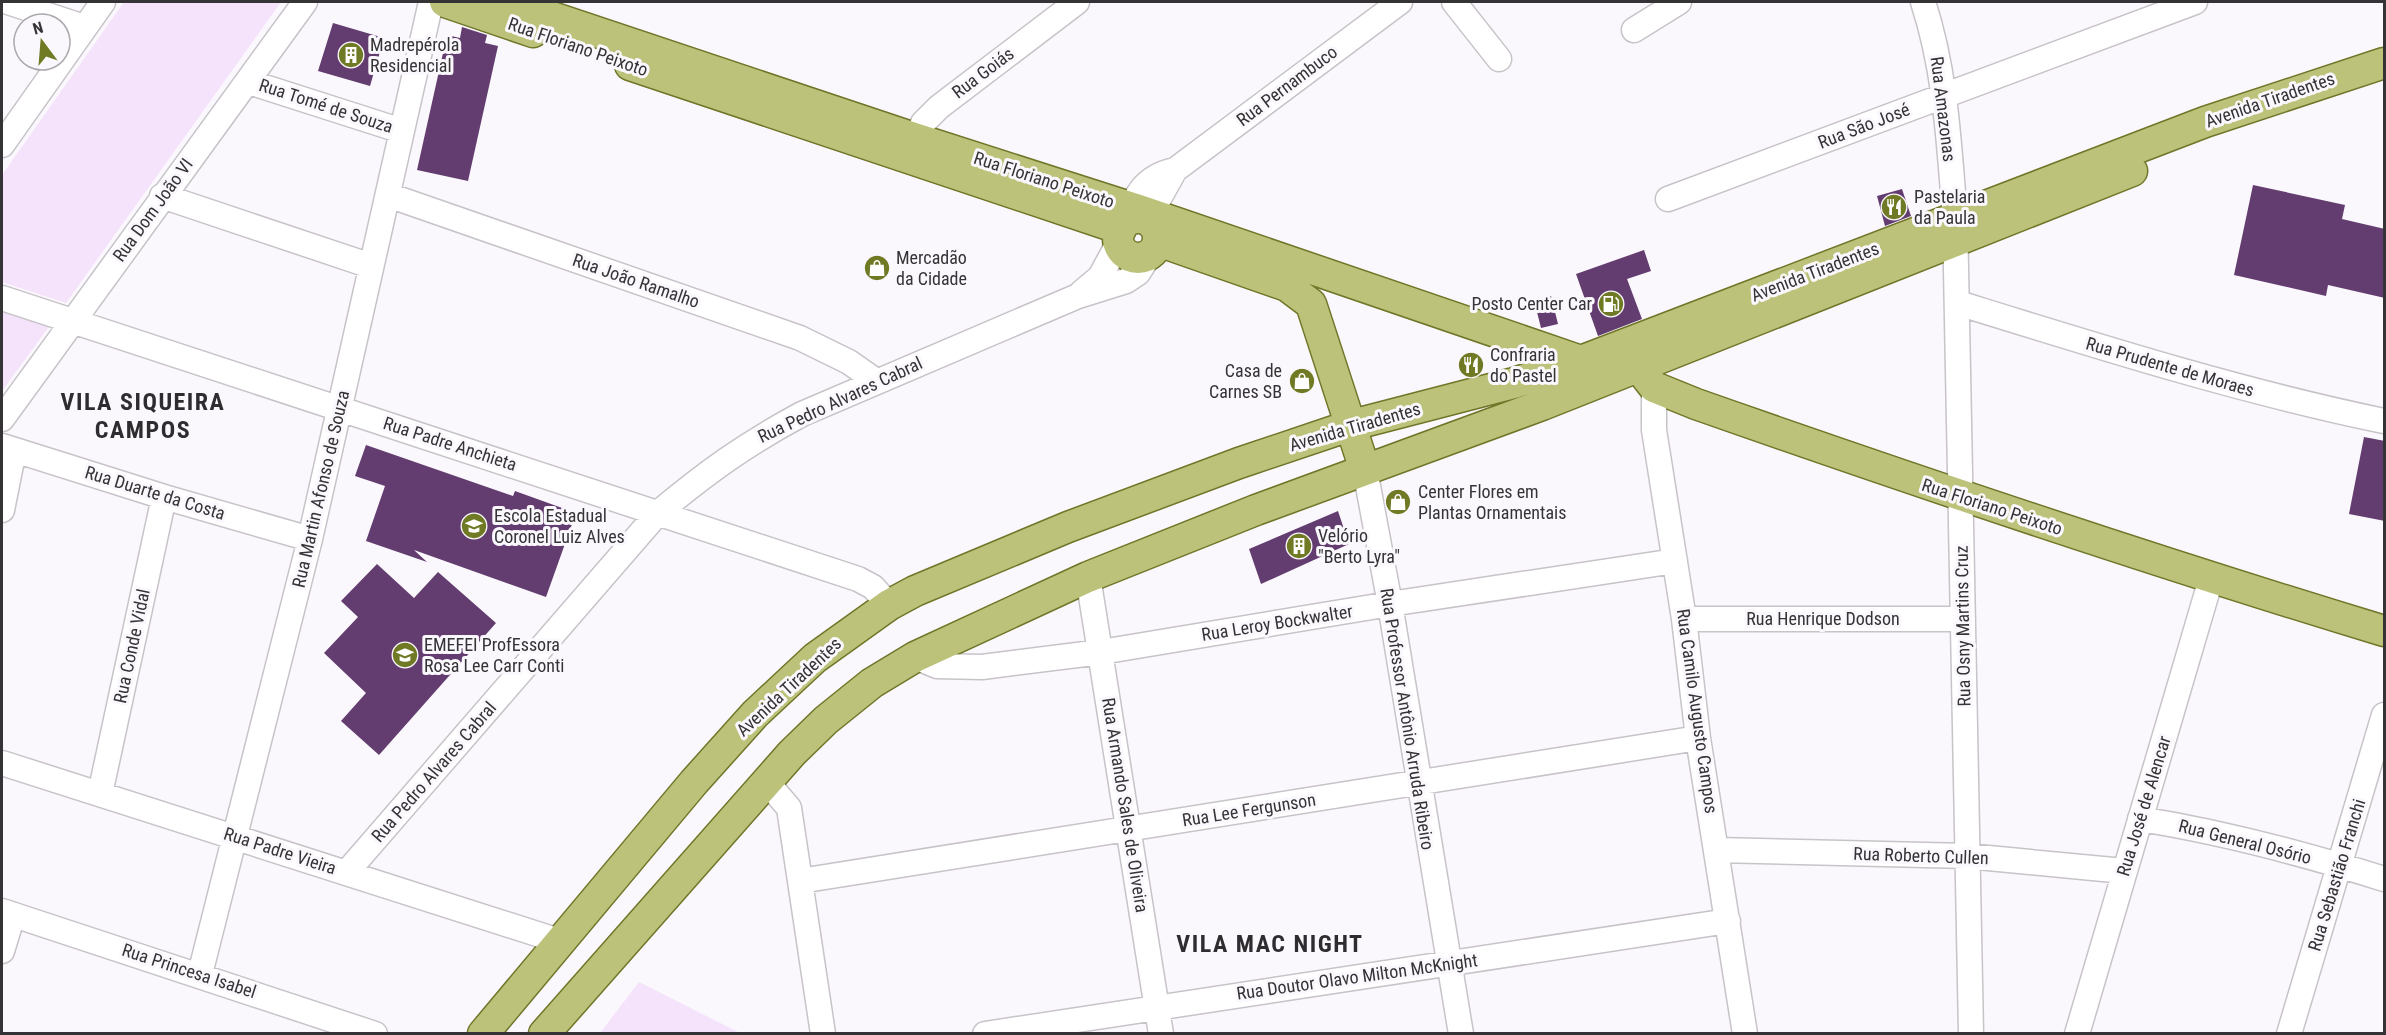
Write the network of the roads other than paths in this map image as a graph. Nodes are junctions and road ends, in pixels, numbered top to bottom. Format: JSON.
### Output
{"nodes":[{"id":1,"x":8,"y":2,"type":"edge"},
{"id":2,"x":103,"y":2,"type":"edge"},
{"id":3,"x":305,"y":2,"type":"edge"},
{"id":4,"x":430,"y":2,"type":"edge"},
{"id":5,"x":445,"y":2,"type":"edge"},
{"id":6,"x":507,"y":2,"type":"edge"},
{"id":7,"x":1077,"y":2,"type":"edge"},
{"id":8,"x":1400,"y":2,"type":"edge"},
{"id":9,"x":1454,"y":2,"type":"edge"},
{"id":10,"x":1679,"y":2,"type":"edge"},
{"id":11,"x":1923,"y":2,"type":"edge"},
{"id":12,"x":2195,"y":2,"type":"edge"},
{"id":13,"x":84,"y":27,"type":"junction"},
{"id":14,"x":1634,"y":30,"type":"dead end"},
{"id":15,"x":1499,"y":59,"type":"dead end"},
{"id":16,"x":2385,"y":63,"type":"edge"},
{"id":17,"x":249,"y":82,"type":"junction"},
{"id":18,"x":2385,"y":82,"type":"edge"},
{"id":19,"x":1945,"y":95,"type":"junction"},
{"id":20,"x":402,"y":131,"type":"junction"},
{"id":21,"x":2,"y":145,"type":"edge"},
{"id":22,"x":910,"y":149,"type":"junction"},
{"id":23,"x":388,"y":195,"type":"junction"},
{"id":24,"x":162,"y":196,"type":"junction"},
{"id":25,"x":1668,"y":199,"type":"dead end"},
{"id":26,"x":1956,"y":229,"type":"junction"},
{"id":27,"x":1139,"y":231,"type":"junction"},
{"id":28,"x":371,"y":266,"type":"junction"},
{"id":29,"x":1340,"y":281,"type":"junction"},
{"id":30,"x":1078,"y":296,"type":"junction"},
{"id":31,"x":2,"y":298,"type":"edge"},
{"id":32,"x":1958,"y":303,"type":"junction"},
{"id":33,"x":1311,"y":304,"type":"junction"},
{"id":34,"x":73,"y":320,"type":"junction"},
{"id":35,"x":1581,"y":361,"type":"junction"},
{"id":36,"x":1638,"y":367,"type":"junction"},
{"id":37,"x":876,"y":381,"type":"junction"},
{"id":38,"x":341,"y":408,"type":"junction"},
{"id":39,"x":2,"y":419,"type":"edge"},
{"id":40,"x":2385,"y":421,"type":"edge"},
{"id":41,"x":1352,"y":425,"type":"junction"},
{"id":42,"x":8,"y":448,"type":"edge"},
{"id":43,"x":1365,"y":470,"type":"junction"},
{"id":44,"x":164,"y":497,"type":"junction"},
{"id":45,"x":1960,"y":497,"type":"junction"},
{"id":46,"x":2,"y":510,"type":"edge"},
{"id":47,"x":658,"y":513,"type":"junction"},
{"id":48,"x":310,"y":539,"type":"junction"},
{"id":49,"x":1675,"y":561,"type":"junction"},
{"id":50,"x":1088,"y":576,"type":"junction"},
{"id":51,"x":2211,"y":579,"type":"junction"},
{"id":52,"x":1390,"y":604,"type":"junction"},
{"id":53,"x":889,"y":605,"type":"junction"},
{"id":54,"x":1684,"y":619,"type":"junction"},
{"id":55,"x":1963,"y":619,"type":"junction"},
{"id":56,"x":2385,"y":631,"type":"edge"},
{"id":57,"x":1101,"y":652,"type":"junction"},
{"id":58,"x":915,"y":657,"type":"junction"},
{"id":59,"x":2385,"y":715,"type":"edge"},
{"id":60,"x":1698,"y":738,"type":"junction"},
{"id":61,"x":2,"y":763,"type":"edge"},
{"id":62,"x":765,"y":781,"type":"junction"},
{"id":63,"x":1418,"y":784,"type":"junction"},
{"id":64,"x":100,"y":794,"type":"junction"},
{"id":65,"x":2140,"y":819,"type":"junction"},
{"id":66,"x":1130,"y":828,"type":"junction"},
{"id":67,"x":236,"y":836,"type":"junction"},
{"id":68,"x":1717,"y":850,"type":"junction"},
{"id":69,"x":1967,"y":856,"type":"junction"},
{"id":70,"x":2340,"y":865,"type":"junction"},
{"id":71,"x":2124,"y":871,"type":"junction"},
{"id":72,"x":346,"y":873,"type":"junction"},
{"id":73,"x":2385,"y":879,"type":"edge"},
{"id":74,"x":800,"y":881,"type":"junction"},
{"id":75,"x":7,"y":913,"type":"edge"},
{"id":76,"x":1728,"y":921,"type":"junction"},
{"id":77,"x":559,"y":941,"type":"junction"},
{"id":78,"x":2,"y":951,"type":"edge"},
{"id":79,"x":1447,"y":964,"type":"junction"},
{"id":80,"x":200,"y":974,"type":"junction"},
{"id":81,"x":1157,"y":1006,"type":"junction"},
{"id":82,"x":375,"y":1034,"type":"edge"},
{"id":83,"x":483,"y":1034,"type":"edge"},
{"id":84,"x":544,"y":1034,"type":"edge"},
{"id":85,"x":823,"y":1034,"type":"edge"},
{"id":86,"x":985,"y":1034,"type":"edge"},
{"id":87,"x":1161,"y":1034,"type":"edge"},
{"id":88,"x":1461,"y":1034,"type":"edge"},
{"id":89,"x":1745,"y":1034,"type":"edge"},
{"id":90,"x":1971,"y":1034,"type":"edge"},
{"id":91,"x":2077,"y":1034,"type":"edge"},
{"id":92,"x":2289,"y":1034,"type":"edge"}],
"edges":[{"from":1,"to":13,"type":"street"},
{"from":2,"to":13,"type":"street"},
{"from":3,"to":17,"type":"street","name":"Rua Dom João VI"},
{"from":4,"to":20,"type":"street","name":"Rua Martin Afonso de Souza"},
{"from":5,"to":22,"type":"main road","name":"Rua Floriano Peixoto"},
{"from":6,"to":22,"type":"main road","name":"Rua Floriano Peixoto"},
{"from":7,"to":22,"type":"street","name":"Rua Goiás"},
{"from":8,"to":27,"type":"street","name":"Rua Pernambuco"},
{"from":9,"to":15,"type":"street"},
{"from":10,"to":14,"type":"street"},
{"from":11,"to":19,"type":"street","name":"Rua Amazonas"},
{"from":12,"to":19,"type":"street","name":"Rua São José"},
{"from":13,"to":21,"type":"street"},
{"from":16,"to":26,"type":"main road","name":"Avenida Tiradentes"},
{"from":17,"to":20,"type":"street","name":"Rua Tomé de Souza"},
{"from":17,"to":24,"type":"street","name":"Rua Dom João VI"},
{"from":18,"to":26,"type":"main road","name":"Avenida Tiradentes"},
{"from":19,"to":25,"type":"street","name":"Rua São José"},
{"from":19,"to":26,"type":"street","name":"Rua Amazonas"},
{"from":20,"to":23,"type":"street","name":"Rua Martin Afonso de Souza"},
{"from":22,"to":27,"type":"main road","name":"Rua Floriano Peixoto"},
{"from":23,"to":28,"type":"street","name":"Rua Martin Afonso de Souza"},
{"from":23,"to":37,"type":"street","name":"Rua João Ramalho"},
{"from":24,"to":28,"type":"street"},
{"from":24,"to":34,"type":"street","name":"Rua Dom João VI"},
{"from":26,"to":32,"type":"street","name":"Rua Osny Martins Cruz"},
{"from":26,"to":36,"type":"main road","name":"Avenida Tiradentes"},
{"from":27,"to":29,"type":"main road","name":"Rua Floriano Peixoto"},
{"from":27,"to":30,"type":"street","name":"Rua Pedro Alvares Cabral"},
{"from":27,"to":30,"type":"street","name":"Rua Pedro Alvares Cabral"},
{"from":27,"to":33,"type":"main road","name":"Rua Floriano Peixoto"},
{"from":28,"to":38,"type":"street","name":"Rua Martin Afonso de Souza"},
{"from":29,"to":33,"type":"main road"},
{"from":29,"to":35,"type":"main road","name":"Rua Floriano Peixoto"},
{"from":30,"to":37,"type":"street","name":"Rua Pedro Alvares Cabral"},
{"from":31,"to":34,"type":"street","name":"Rua Padre Anchieta"},
{"from":32,"to":40,"type":"street","name":"Rua Prudente de Moraes"},
{"from":32,"to":45,"type":"street","name":"Rua Osny Martins Cruz"},
{"from":33,"to":41,"type":"main road","name":"Rua Professor Antônio Arruda Ribeiro"},
{"from":34,"to":38,"type":"street","name":"Rua Padre Anchieta"},
{"from":34,"to":39,"type":"street","name":"Rua Dom João VI"},
{"from":35,"to":36,"type":"main road","name":"Avenida Tiradentes"},
{"from":35,"to":41,"type":"main road","name":"Avenida Tiradentes"},
{"from":36,"to":43,"type":"main road","name":"Avenida Tiradentes"},
{"from":36,"to":45,"type":"main road","name":"Rua Floriano Peixoto"},
{"from":36,"to":49,"type":"street","name":"Rua Camilo Augusto Campos"},
{"from":37,"to":47,"type":"street","name":"Rua Pedro Alvares Cabral"},
{"from":38,"to":47,"type":"street","name":"Rua Padre Anchieta"},
{"from":38,"to":48,"type":"street","name":"Rua Martin Afonso de Souza"},
{"from":41,"to":43,"type":"main road","name":"Rua Professor Antônio Arruda Ribeiro"},
{"from":41,"to":53,"type":"main road","name":"Avenida Tiradentes"},
{"from":42,"to":44,"type":"street","name":"Rua Duarte da Costa"},
{"from":42,"to":46,"type":"street"},
{"from":43,"to":50,"type":"main road","name":"Avenida Tiradentes"},
{"from":43,"to":52,"type":"street","name":"Rua Professor Antônio Arruda Ribeiro"},
{"from":44,"to":48,"type":"street","name":"Rua Duarte da Costa"},
{"from":44,"to":64,"type":"street","name":"Rua Conde Vidal"},
{"from":45,"to":51,"type":"main road","name":"Rua Floriano Peixoto"},
{"from":45,"to":55,"type":"street","name":"Rua Osny Martins Cruz"},
{"from":47,"to":53,"type":"street","name":"Rua Padre Anchieta"},
{"from":47,"to":72,"type":"street","name":"Rua Pedro Alvares Cabral"},
{"from":48,"to":67,"type":"street","name":"Rua Martin Afonso de Souza"},
{"from":49,"to":52,"type":"street","name":"Rua Leroy Bockwalter"},
{"from":49,"to":54,"type":"street","name":"Rua Camilo Augusto Campos"},
{"from":50,"to":57,"type":"street","name":"Rua Armando Sales de Oliveira"},
{"from":50,"to":58,"type":"main road","name":"Avenida Tiradentes"},
{"from":51,"to":56,"type":"main road","name":"Rua Floriano Peixoto"},
{"from":51,"to":65,"type":"street","name":"Rua José de Alencar"},
{"from":52,"to":57,"type":"street","name":"Rua Leroy Bockwalter"},
{"from":52,"to":63,"type":"street","name":"Rua Professor Antônio Arruda Ribeiro"},
{"from":53,"to":77,"type":"main road","name":"Avenida Tiradentes"},
{"from":54,"to":55,"type":"street","name":"Rua Henrique Dodson"},
{"from":54,"to":60,"type":"street","name":"Rua Camilo Augusto Campos"},
{"from":55,"to":69,"type":"street","name":"Rua Osny Martins Cruz"},
{"from":57,"to":58,"type":"street","name":"Rua Leroy Bockwalter"},
{"from":57,"to":66,"type":"street","name":"Rua Armando Sales de Oliveira"},
{"from":58,"to":62,"type":"main road","name":"Avenida Tiradentes"},
{"from":59,"to":70,"type":"street","name":"Rua Sebastião Franchi"},
{"from":60,"to":63,"type":"street","name":"Rua Lee Fergunson"},
{"from":60,"to":68,"type":"street","name":"Rua Camilo Augusto Campos"},
{"from":61,"to":64,"type":"street","name":"Rua Padre Vieira"},
{"from":62,"to":74,"type":"street"},
{"from":62,"to":84,"type":"main road","name":"Avenida Tiradentes"},
{"from":63,"to":66,"type":"street","name":"Rua Lee Fergunson"},
{"from":63,"to":79,"type":"street","name":"Rua Professor Antônio Arruda Ribeiro"},
{"from":64,"to":67,"type":"street","name":"Rua Padre Vieira"},
{"from":65,"to":70,"type":"street","name":"Rua General Osório"},
{"from":65,"to":71,"type":"street","name":"Rua José de Alencar"},
{"from":66,"to":74,"type":"street","name":"Rua Lee Fergunson"},
{"from":66,"to":81,"type":"street","name":"Rua Armando Sales de Oliveira"},
{"from":67,"to":72,"type":"street","name":"Rua Padre Vieira"},
{"from":67,"to":80,"type":"street","name":"Rua Martin Afonso de Souza"},
{"from":68,"to":69,"type":"street","name":"Rua Roberto Cullen"},
{"from":68,"to":76,"type":"street","name":"Rua Camilo Augusto Campos"},
{"from":69,"to":71,"type":"street","name":"Rua Roberto Cullen"},
{"from":69,"to":90,"type":"street","name":"Rua Osny Martins Cruz"},
{"from":70,"to":73,"type":"street","name":"Rua General Osório"},
{"from":70,"to":92,"type":"street","name":"Rua Sebastião Franchi"},
{"from":71,"to":91,"type":"street","name":"Rua José de Alencar"},
{"from":72,"to":77,"type":"street","name":"Rua Padre Vieira"},
{"from":74,"to":85,"type":"street"},
{"from":75,"to":78,"type":"street"},
{"from":75,"to":80,"type":"street","name":"Rua Princesa Isabel"},
{"from":76,"to":79,"type":"street","name":"Rua Doutor Olavo Milton McKnight"},
{"from":76,"to":89,"type":"street","name":"Rua Camilo Augusto Campos"},
{"from":77,"to":83,"type":"main road","name":"Avenida Tiradentes"},
{"from":79,"to":81,"type":"street","name":"Rua Doutor Olavo Milton McKnight"},
{"from":79,"to":88,"type":"street","name":"Rua Professor Antônio Arruda Ribeiro"},
{"from":80,"to":82,"type":"street","name":"Rua Princesa Isabel"},
{"from":81,"to":86,"type":"street","name":"Rua Doutor Olavo Milton McKnight"},
{"from":81,"to":87,"type":"street","name":"Rua Armando Sales de Oliveira"}]}
